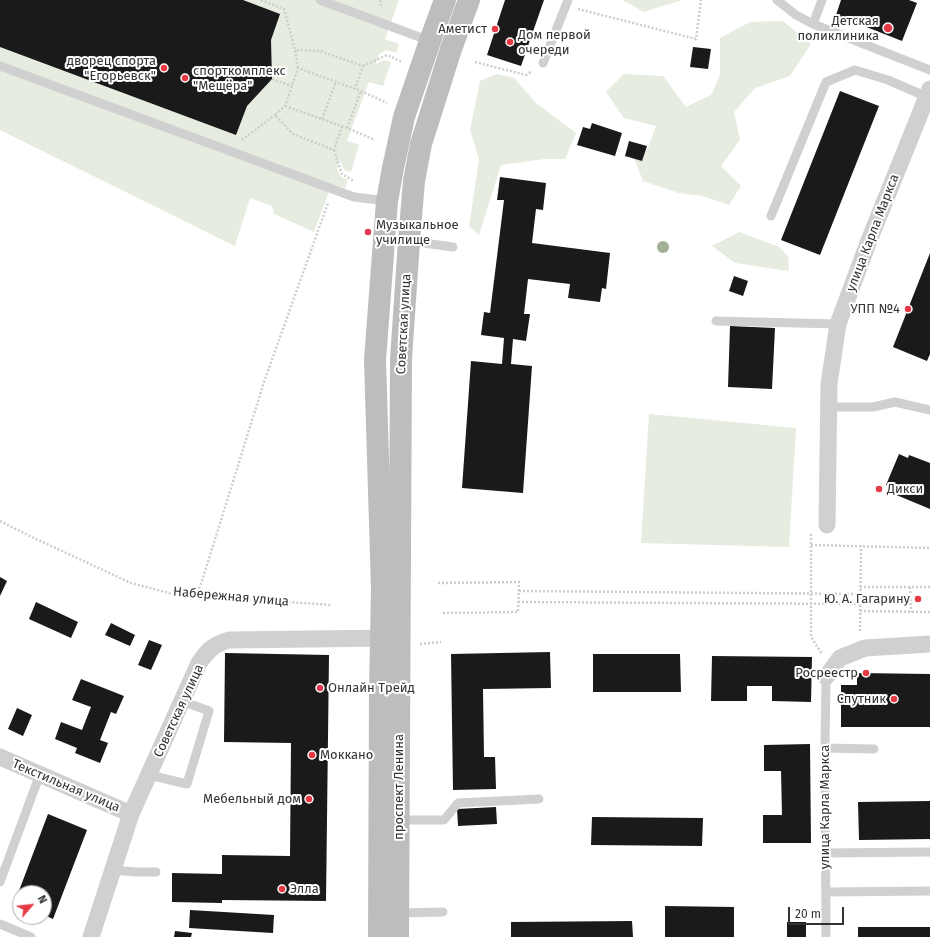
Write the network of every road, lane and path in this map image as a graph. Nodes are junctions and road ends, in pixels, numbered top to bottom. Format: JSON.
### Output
{"nodes":[{"id":1,"x":262,"y":0,"type":"edge"},
{"id":2,"x":320,"y":0,"type":"edge"},
{"id":3,"x":445,"y":0,"type":"edge"},
{"id":4,"x":469,"y":0,"type":"edge"},
{"id":5,"x":701,"y":0,"type":"edge"},
{"id":6,"x":777,"y":0,"type":"edge"},
{"id":7,"x":822,"y":0,"type":"edge"},
{"id":8,"x":567,"y":3,"type":"edge"},
{"id":9,"x":813,"y":24,"type":"junction"},
{"id":10,"x":430,"y":41,"type":"junction"},
{"id":11,"x":295,"y":50,"type":"junction"},
{"id":12,"x":475,"y":62,"type":"dead end"},
{"id":13,"x":403,"y":63,"type":"dead end"},
{"id":14,"x":543,"y":63,"type":"joint"},
{"id":15,"x":0,"y":66,"type":"edge"},
{"id":16,"x":363,"y":66,"type":"junction"},
{"id":17,"x":298,"y":68,"type":"junction"},
{"id":18,"x":930,"y":70,"type":"edge"},
{"id":19,"x":272,"y":79,"type":"dead end"},
{"id":20,"x":336,"y":82,"type":"junction"},
{"id":21,"x":292,"y":86,"type":"junction"},
{"id":22,"x":355,"y":89,"type":"junction"},
{"id":23,"x":361,"y":91,"type":"junction"},
{"id":24,"x":927,"y":101,"type":"edge"},
{"id":25,"x":388,"y":103,"type":"dead end"},
{"id":26,"x":285,"y":106,"type":"junction"},
{"id":27,"x":275,"y":115,"type":"junction"},
{"id":28,"x":322,"y":119,"type":"junction"},
{"id":29,"x":342,"y":126,"type":"junction"},
{"id":30,"x":347,"y":128,"type":"junction"},
{"id":31,"x":375,"y":140,"type":"dead end"},
{"id":32,"x":238,"y":143,"type":"dead end"},
{"id":33,"x":334,"y":150,"type":"junction"},
{"id":34,"x":359,"y":183,"type":"dead end"},
{"id":35,"x":387,"y":201,"type":"junction"},
{"id":36,"x":335,"y":206,"type":"dead end"},
{"id":37,"x":771,"y":216,"type":"dead end"},
{"id":38,"x":408,"y":241,"type":"junction"},
{"id":39,"x":453,"y":247,"type":"dead end"},
{"id":40,"x":716,"y":321,"type":"dead end"},
{"id":41,"x":838,"y":324,"type":"junction"},
{"id":42,"x":829,"y":407,"type":"junction"},
{"id":43,"x":930,"y":410,"type":"edge"},
{"id":44,"x":0,"y":521,"type":"edge"},
{"id":45,"x":826,"y":525,"type":"dead end"},
{"id":46,"x":811,"y":546,"type":"dead end"},
{"id":47,"x":860,"y":546,"type":"junction"},
{"id":48,"x":930,"y":548,"type":"edge"},
{"id":49,"x":438,"y":583,"type":"dead end"},
{"id":50,"x":860,"y":587,"type":"junction"},
{"id":51,"x":910,"y":587,"type":"junction"},
{"id":52,"x":930,"y":587,"type":"edge"},
{"id":53,"x":519,"y":591,"type":"junction"},
{"id":54,"x":860,"y":594,"type":"junction"},
{"id":55,"x":196,"y":596,"type":"junction"},
{"id":56,"x":518,"y":602,"type":"junction"},
{"id":57,"x":860,"y":604,"type":"junction"},
{"id":58,"x":332,"y":605,"type":"dead end"},
{"id":59,"x":860,"y":612,"type":"junction"},
{"id":60,"x":911,"y":612,"type":"junction"},
{"id":61,"x":930,"y":612,"type":"edge"},
{"id":62,"x":441,"y":613,"type":"dead end"},
{"id":63,"x":400,"y":640,"type":"junction"},
{"id":64,"x":441,"y":642,"type":"dead end"},
{"id":65,"x":930,"y":644,"type":"edge"},
{"id":66,"x":860,"y":649,"type":"junction"},
{"id":67,"x":826,"y":678,"type":"joint"},
{"id":68,"x":182,"y":701,"type":"junction"},
{"id":69,"x":825,"y":748,"type":"junction"},
{"id":70,"x":874,"y":749,"type":"dead end"},
{"id":71,"x":0,"y":757,"type":"edge"},
{"id":72,"x":40,"y":774,"type":"junction"},
{"id":73,"x":149,"y":775,"type":"junction"},
{"id":74,"x":539,"y":799,"type":"dead end"},
{"id":75,"x":132,"y":814,"type":"junction"},
{"id":76,"x":399,"y":820,"type":"junction"},
{"id":77,"x":930,"y":852,"type":"edge"},
{"id":78,"x":825,"y":853,"type":"junction"},
{"id":79,"x":114,"y":870,"type":"junction"},
{"id":80,"x":156,"y":872,"type":"dead end"},
{"id":81,"x":0,"y":882,"type":"edge"},
{"id":82,"x":930,"y":891,"type":"edge"},
{"id":83,"x":826,"y":892,"type":"junction"},
{"id":84,"x":443,"y":912,"type":"dead end"},
{"id":85,"x":398,"y":913,"type":"junction"},
{"id":86,"x":0,"y":924,"type":"edge"},
{"id":87,"x":31,"y":937,"type":"edge"},
{"id":88,"x":91,"y":937,"type":"edge"},
{"id":89,"x":379,"y":937,"type":"edge"},
{"id":90,"x":398,"y":937,"type":"edge"},
{"id":91,"x":826,"y":937,"type":"edge"}],
"edges":[{"from":1,"to":11,"type":"path"},
{"from":2,"to":10,"type":"lane"},
{"from":3,"to":10,"type":"main road","name":"Советская улица"},
{"from":4,"to":38,"type":"main road","name":"Советская улица"},
{"from":5,"to":8,"type":"path"},
{"from":6,"to":9,"type":"lane"},
{"from":7,"to":9,"type":"lane"},
{"from":8,"to":14,"type":"lane"},
{"from":9,"to":18,"type":"lane"},
{"from":10,"to":35,"type":"main road","name":"Советская улица"},
{"from":11,"to":16,"type":"path"},
{"from":11,"to":17,"type":"path"},
{"from":12,"to":14,"type":"path"},
{"from":13,"to":16,"type":"path"},
{"from":15,"to":35,"type":"lane"},
{"from":16,"to":22,"type":"path"},
{"from":17,"to":20,"type":"path"},
{"from":17,"to":21,"type":"path"},
{"from":19,"to":21,"type":"path"},
{"from":20,"to":22,"type":"path"},
{"from":20,"to":28,"type":"path"},
{"from":21,"to":26,"type":"path"},
{"from":22,"to":23,"type":"path"},
{"from":23,"to":25,"type":"path"},
{"from":23,"to":30,"type":"path"},
{"from":24,"to":37,"type":"lane"},
{"from":24,"to":41,"type":"street","name":"улица Карла Маркса"},
{"from":26,"to":27,"type":"path"},
{"from":26,"to":28,"type":"path"},
{"from":27,"to":32,"type":"path"},
{"from":27,"to":33,"type":"path"},
{"from":28,"to":29,"type":"path"},
{"from":29,"to":30,"type":"path"},
{"from":29,"to":33,"type":"path"},
{"from":30,"to":31,"type":"path"},
{"from":33,"to":34,"type":"path"},
{"from":35,"to":63,"type":"main road","name":"Советская улица"},
{"from":36,"to":55,"type":"path"},
{"from":38,"to":39,"type":"lane"},
{"from":38,"to":63,"type":"main road","name":"Советская улица"},
{"from":40,"to":41,"type":"lane"},
{"from":41,"to":42,"type":"street","name":"улица Карла Маркса"},
{"from":42,"to":43,"type":"lane"},
{"from":42,"to":45,"type":"street","name":"улица Карла Маркса"},
{"from":44,"to":55,"type":"path","name":"Набережная улица"},
{"from":46,"to":47,"type":"path"},
{"from":47,"to":48,"type":"path"},
{"from":47,"to":50,"type":"path"},
{"from":49,"to":53,"type":"path"},
{"from":50,"to":51,"type":"path"},
{"from":50,"to":54,"type":"path"},
{"from":51,"to":52,"type":"path"},
{"from":51,"to":60,"type":"path"},
{"from":53,"to":54,"type":"path"},
{"from":53,"to":56,"type":"path"},
{"from":54,"to":57,"type":"path"},
{"from":55,"to":58,"type":"path","name":"Набережная улица"},
{"from":56,"to":57,"type":"path"},
{"from":56,"to":62,"type":"path"},
{"from":57,"to":59,"type":"path"},
{"from":59,"to":60,"type":"path"},
{"from":59,"to":66,"type":"path"},
{"from":60,"to":61,"type":"path"},
{"from":63,"to":64,"type":"path"},
{"from":63,"to":68,"type":"street","name":"Советская улица"},
{"from":63,"to":76,"type":"main road","name":"проспект Ленина"},
{"from":63,"to":89,"type":"main road","name":"проспект Ленина"},
{"from":65,"to":66,"type":"street"},
{"from":66,"to":67,"type":"street"},
{"from":67,"to":69,"type":"lane","name":"улица Карла Маркса"},
{"from":68,"to":73,"type":"street","name":"Советская улица"},
{"from":68,"to":73,"type":"lane"},
{"from":69,"to":70,"type":"lane"},
{"from":69,"to":78,"type":"lane","name":"улица Карла Маркса"},
{"from":71,"to":72,"type":"street","name":"Текстильная улица"},
{"from":72,"to":75,"type":"street","name":"Текстильная улица"},
{"from":72,"to":81,"type":"lane"},
{"from":73,"to":75,"type":"street","name":"Советская улица"},
{"from":74,"to":76,"type":"lane"},
{"from":75,"to":79,"type":"street","name":"Советская улица"},
{"from":76,"to":85,"type":"main road","name":"проспект Ленина"},
{"from":77,"to":78,"type":"lane"},
{"from":78,"to":83,"type":"lane","name":"улица Карла Маркса"},
{"from":79,"to":80,"type":"lane"},
{"from":79,"to":88,"type":"street","name":"Советская улица"},
{"from":82,"to":83,"type":"lane"},
{"from":83,"to":91,"type":"lane","name":"улица Карла Маркса"},
{"from":84,"to":85,"type":"lane"},
{"from":85,"to":90,"type":"main road","name":"проспект Ленина"},
{"from":86,"to":87,"type":"lane"}]}
